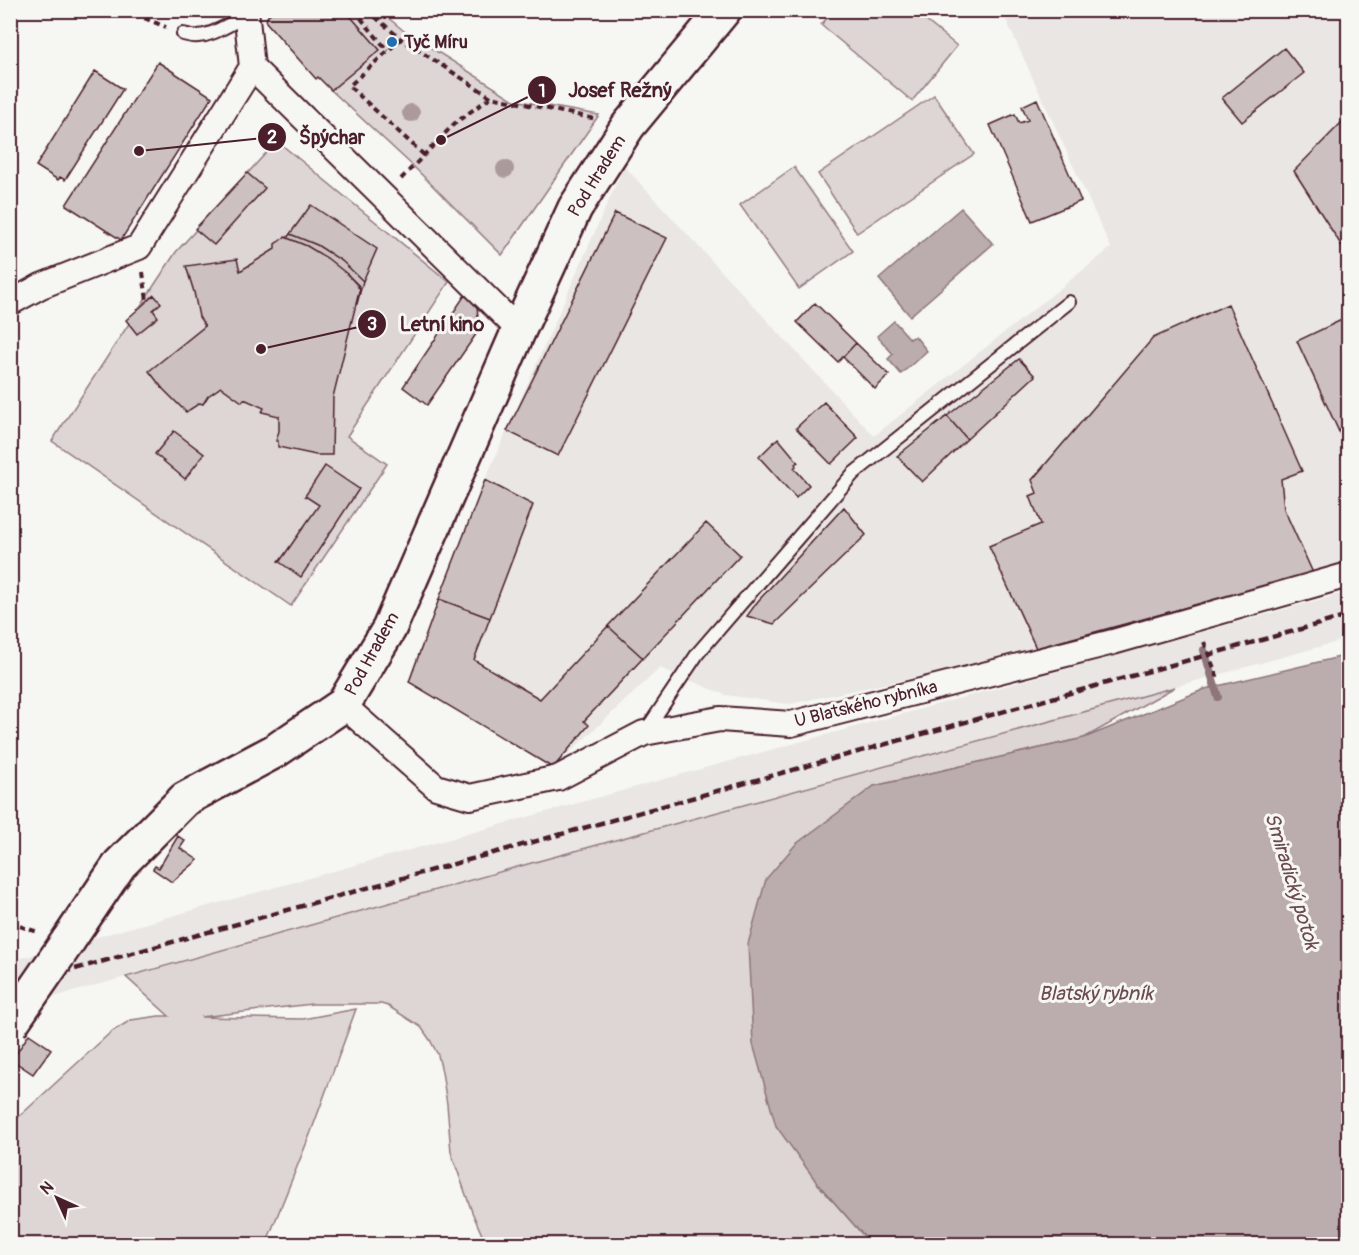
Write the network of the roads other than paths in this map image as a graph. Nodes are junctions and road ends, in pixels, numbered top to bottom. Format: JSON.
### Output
{"nodes":[{"id":1,"x":724,"y":10,"type":"edge"},
{"id":2,"x":246,"y":14,"type":"edge"},
{"id":3,"x":183,"y":34,"type":"road end"},
{"id":4,"x":252,"y":67,"type":"junction"},
{"id":5,"x":1069,"y":302,"type":"dead end"},
{"id":6,"x":10,"y":303,"type":"edge"},
{"id":7,"x":519,"y":330,"type":"junction"},
{"id":8,"x":1348,"y":575,"type":"edge"},
{"id":9,"x":343,"y":705,"type":"junction"},
{"id":10,"x":644,"y":733,"type":"junction"},
{"id":11,"x":10,"y":1025,"type":"edge"}],
"edges":[{"from":1,"to":7,"type":"street","name":"Pod Hradem"},
{"from":2,"to":3,"type":"lane"},
{"from":2,"to":4,"type":"street"},
{"from":4,"to":6,"type":"street"},
{"from":4,"to":7,"type":"street"},
{"from":5,"to":10,"type":"lane"},
{"from":7,"to":9,"type":"street","name":"Pod Hradem"},
{"from":8,"to":10,"type":"street","name":"U Blatského rybníka"},
{"from":9,"to":10,"type":"street","name":"U Blatského rybníka"},
{"from":9,"to":11,"type":"street","name":"Pod Hradem","bridge":true}]}
